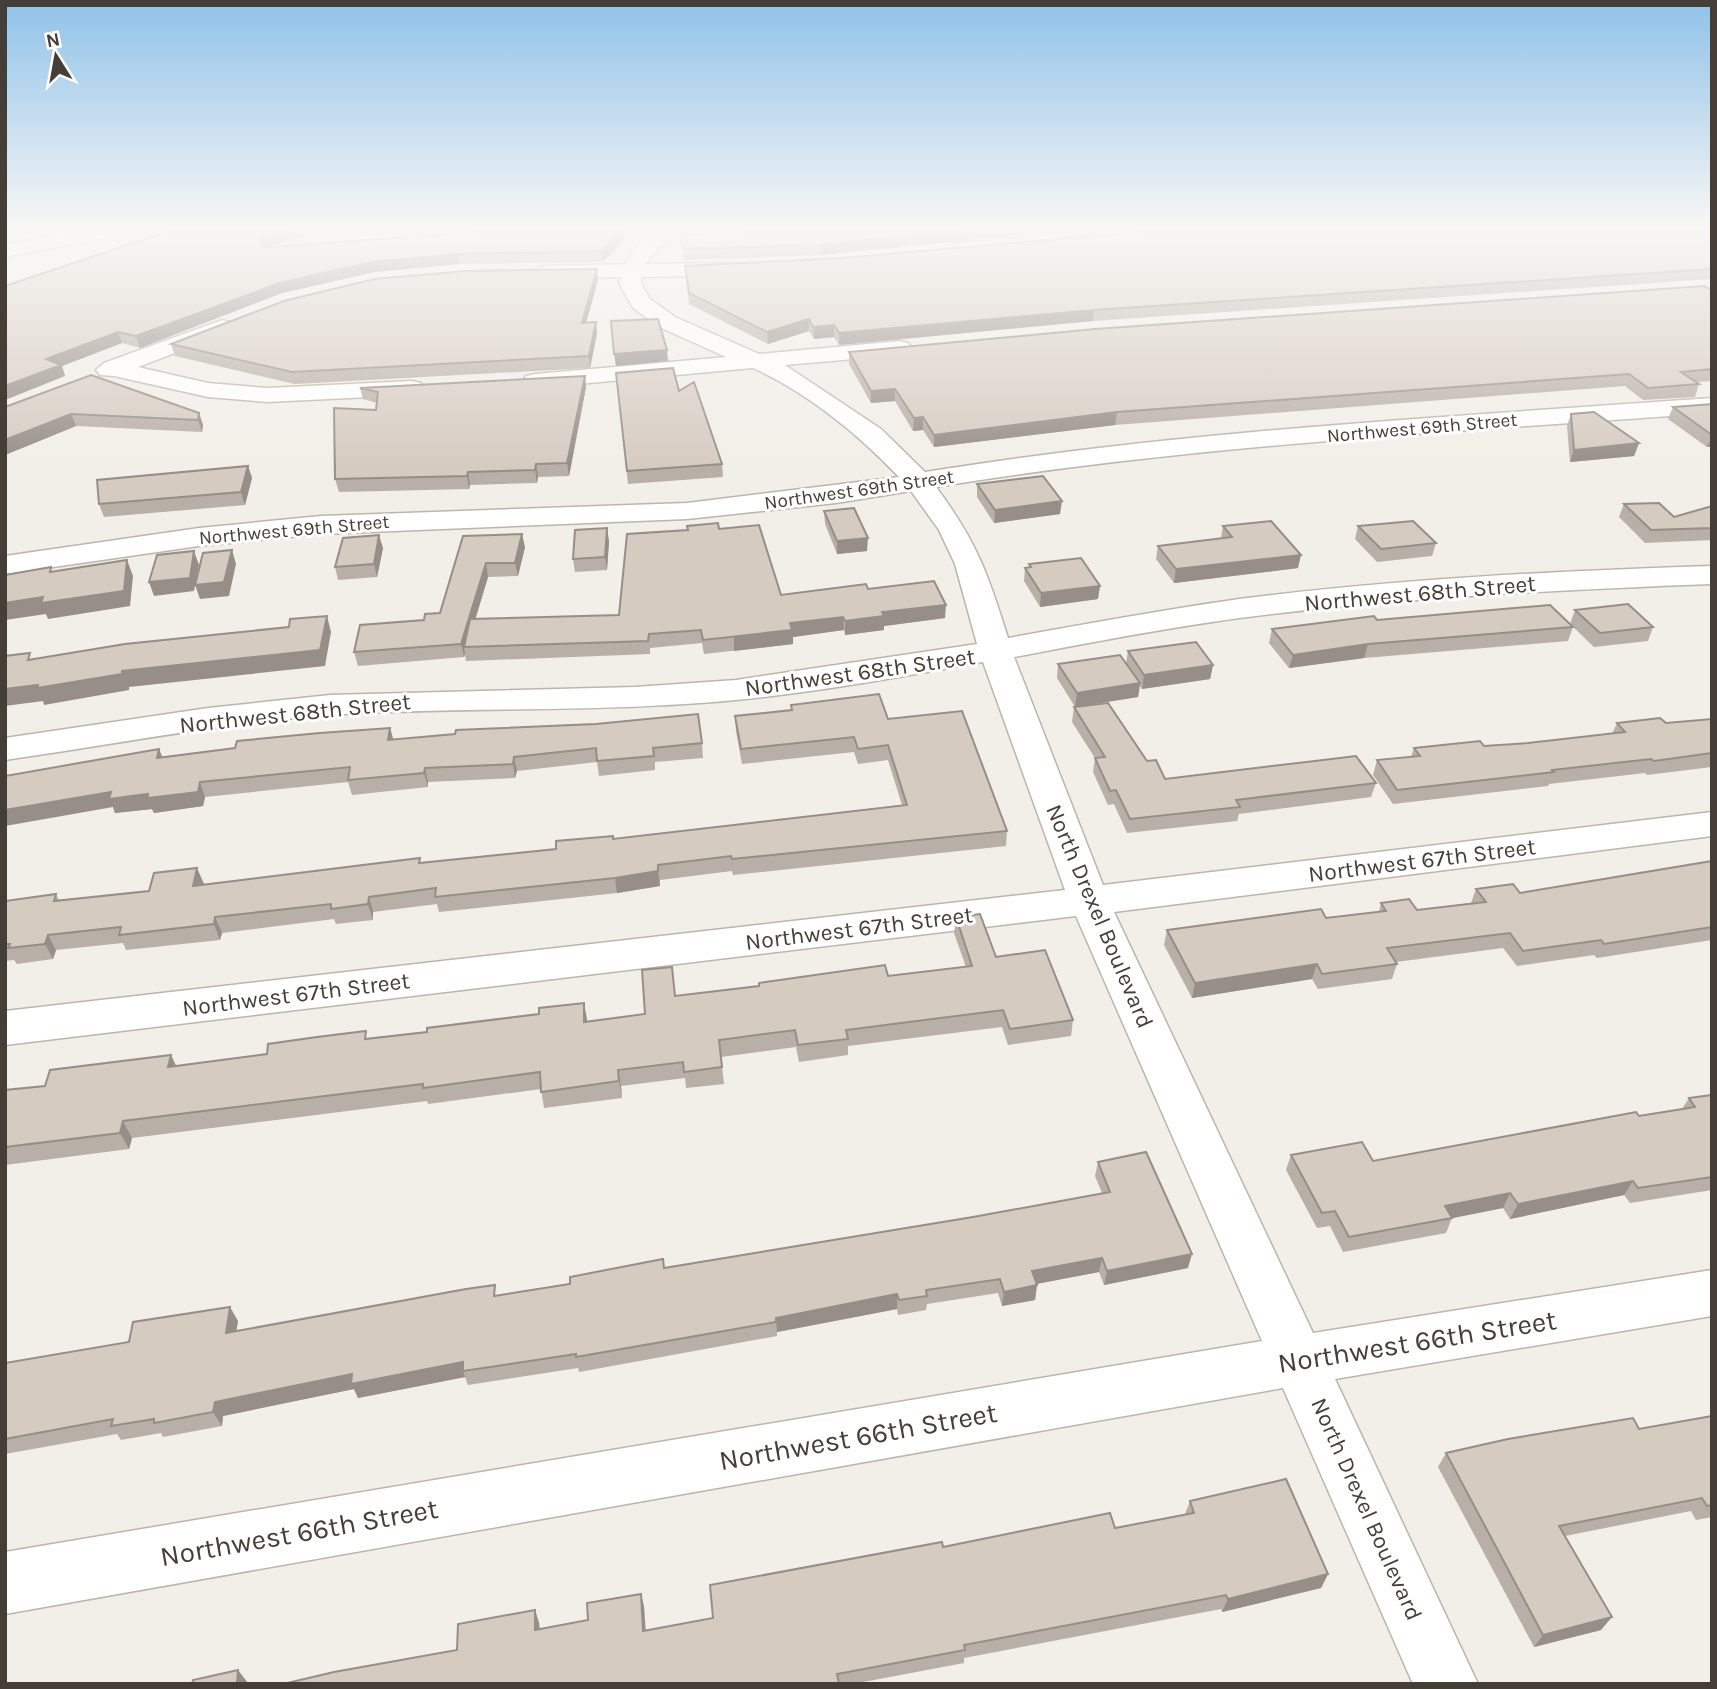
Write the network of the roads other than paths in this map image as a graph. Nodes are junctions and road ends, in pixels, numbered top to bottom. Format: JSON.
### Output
{"nodes":[{"id":1,"x":649,"y":310,"type":"edge"},
{"id":2,"x":240,"y":320,"type":"edge"},
{"id":3,"x":918,"y":347,"type":"edge"},
{"id":4,"x":760,"y":362,"type":"junction"},
{"id":5,"x":112,"y":368,"type":"junction"},
{"id":6,"x":89,"y":378,"type":"edge"},
{"id":7,"x":519,"y":382,"type":"edge"},
{"id":8,"x":436,"y":387,"type":"edge"},
{"id":9,"x":1712,"y":405,"type":"edge"},
{"id":10,"x":918,"y":481,"type":"junction"},
{"id":11,"x":5,"y":565,"type":"edge"},
{"id":12,"x":1712,"y":575,"type":"edge"},
{"id":13,"x":996,"y":652,"type":"junction"},
{"id":14,"x":5,"y":750,"type":"edge"},
{"id":15,"x":1712,"y":824,"type":"edge"},
{"id":16,"x":1089,"y":901,"type":"junction"},
{"id":17,"x":5,"y":1028,"type":"edge"},
{"id":18,"x":1712,"y":1293,"type":"edge"},
{"id":19,"x":1300,"y":1360,"type":"junction"},
{"id":20,"x":5,"y":1583,"type":"edge"},
{"id":21,"x":1446,"y":1684,"type":"edge"}],
"edges":[{"from":1,"to":4,"type":"street","name":"North Drexel Boulevard"},
{"from":2,"to":5,"type":"street"},
{"from":3,"to":4,"type":"street"},
{"from":4,"to":7,"type":"street"},
{"from":4,"to":10,"type":"street","name":"North Drexel Boulevard"},
{"from":5,"to":6,"type":"street"},
{"from":5,"to":8,"type":"street"},
{"from":9,"to":10,"type":"street","name":"Northwest 69th Street"},
{"from":10,"to":11,"type":"street","name":"Northwest 69th Street"},
{"from":10,"to":13,"type":"street","name":"North Drexel Boulevard"},
{"from":12,"to":13,"type":"street","name":"Northwest 68th Street"},
{"from":13,"to":14,"type":"street","name":"Northwest 68th Street"},
{"from":13,"to":16,"type":"street","name":"North Drexel Boulevard"},
{"from":15,"to":16,"type":"street","name":"Northwest 67th Street"},
{"from":16,"to":17,"type":"street","name":"Northwest 67th Street"},
{"from":16,"to":19,"type":"street","name":"North Drexel Boulevard"},
{"from":18,"to":19,"type":"street","name":"Northwest 66th Street"},
{"from":19,"to":20,"type":"street","name":"Northwest 66th Street"},
{"from":19,"to":21,"type":"street","name":"North Drexel Boulevard"}]}
